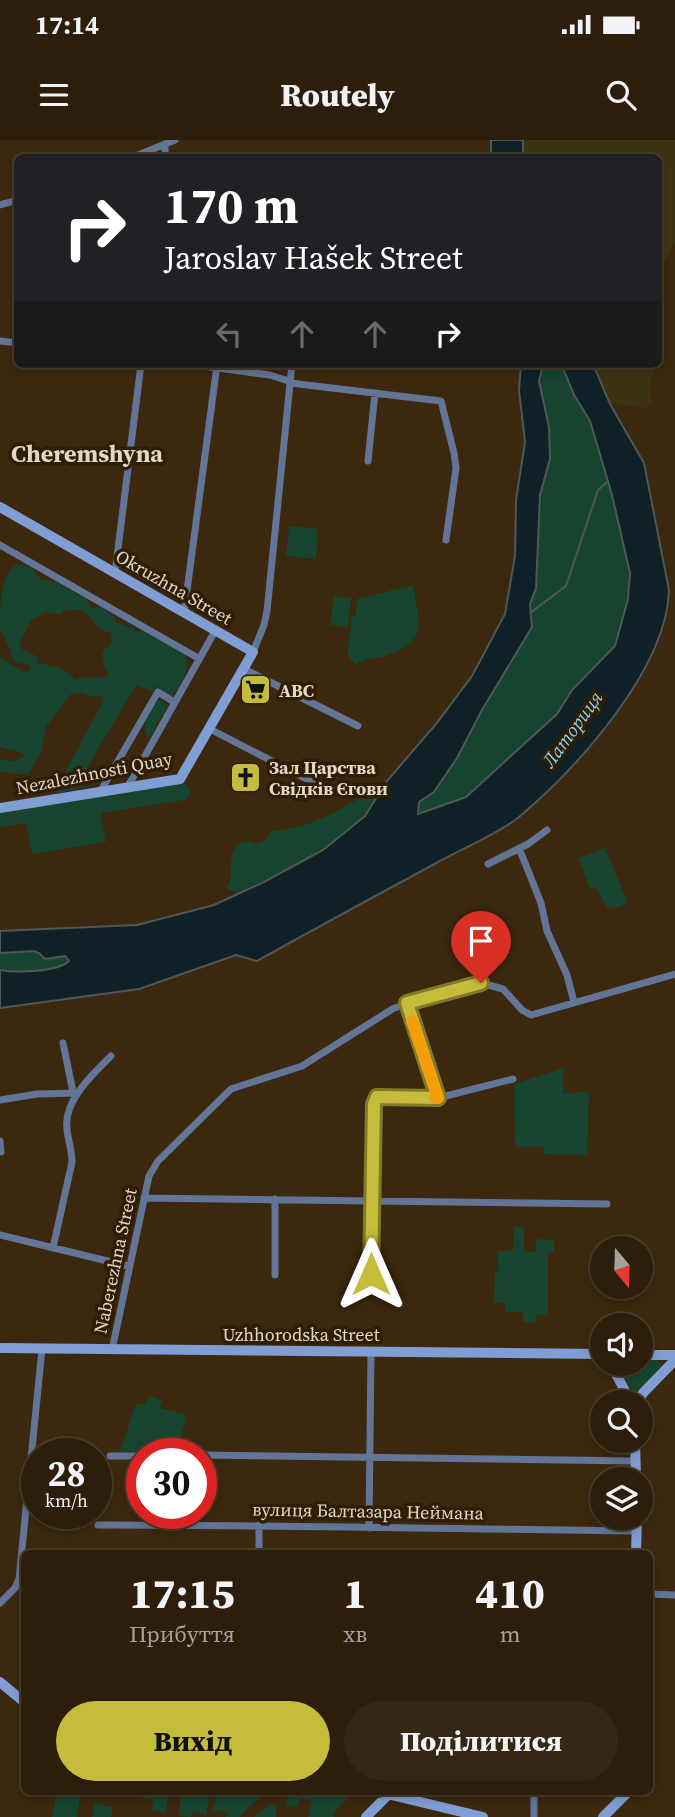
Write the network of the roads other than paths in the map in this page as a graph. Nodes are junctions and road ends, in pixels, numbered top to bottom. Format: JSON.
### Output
{"nodes":[{"id":1,"x":175,"y":140,"type":"edge"},
{"id":2,"x":165,"y":145,"type":"junction"},
{"id":3,"x":141,"y":154,"type":"edge"},
{"id":4,"x":165,"y":154,"type":"edge"},
{"id":5,"x":141,"y":368,"type":"edge"},
{"id":6,"x":216,"y":368,"type":"edge"},
{"id":7,"x":228,"y":368,"type":"edge"},
{"id":8,"x":292,"y":368,"type":"edge"},
{"id":9,"x":290,"y":381,"type":"junction"},
{"id":10,"x":375,"y":393,"type":"junction"},
{"id":11,"x":368,"y":461,"type":"dead end"},
{"id":12,"x":0,"y":507,"type":"edge"},
{"id":13,"x":446,"y":540,"type":"dead end"},
{"id":14,"x":0,"y":545,"type":"edge"},
{"id":15,"x":115,"y":573,"type":"junction"},
{"id":16,"x":184,"y":614,"type":"junction"},
{"id":17,"x":215,"y":631,"type":"junction"},
{"id":18,"x":253,"y":652,"type":"junction"},
{"id":19,"x":198,"y":658,"type":"junction"},
{"id":20,"x":244,"y":669,"type":"junction"},
{"id":21,"x":174,"y":702,"type":"junction"},
{"id":22,"x":358,"y":726,"type":"dead end"},
{"id":23,"x":208,"y":728,"type":"junction"},
{"id":24,"x":322,"y":787,"type":"dead end"},
{"id":25,"x":127,"y":788,"type":"junction"},
{"id":26,"x":100,"y":792,"type":"junction"},
{"id":27,"x":0,"y":808,"type":"edge"},
{"id":28,"x":547,"y":830,"type":"dead end"},
{"id":29,"x":519,"y":848,"type":"junction"},
{"id":30,"x":488,"y":864,"type":"dead end"},
{"id":31,"x":675,"y":974,"type":"edge"},
{"id":32,"x":574,"y":1002,"type":"junction"},
{"id":33,"x":407,"y":1003,"type":"junction"},
{"id":34,"x":63,"y":1043,"type":"dead end"},
{"id":35,"x":111,"y":1056,"type":"dead end"},
{"id":36,"x":513,"y":1079,"type":"dead end"},
{"id":37,"x":75,"y":1093,"type":"junction"},
{"id":38,"x":438,"y":1098,"type":"junction"},
{"id":39,"x":0,"y":1100,"type":"edge"},
{"id":40,"x":0,"y":1141,"type":"edge"},
{"id":41,"x":1,"y":1152,"type":"edge"},
{"id":42,"x":144,"y":1198,"type":"junction"},
{"id":43,"x":275,"y":1199,"type":"junction"},
{"id":44,"x":371,"y":1201,"type":"junction"},
{"id":45,"x":607,"y":1204,"type":"dead end"},
{"id":46,"x":0,"y":1235,"type":"edge"},
{"id":47,"x":53,"y":1248,"type":"junction"},
{"id":48,"x":128,"y":1266,"type":"junction"},
{"id":49,"x":371,"y":1274,"type":"dead end"},
{"id":50,"x":275,"y":1275,"type":"dead end"},
{"id":51,"x":0,"y":1348,"type":"edge"},
{"id":52,"x":42,"y":1349,"type":"junction"},
{"id":53,"x":112,"y":1350,"type":"junction"},
{"id":54,"x":371,"y":1352,"type":"junction"},
{"id":55,"x":590,"y":1354,"type":"edge"},
{"id":56,"x":653,"y":1355,"type":"edge"},
{"id":57,"x":675,"y":1357,"type":"edge"},
{"id":58,"x":646,"y":1390,"type":"edge"},
{"id":59,"x":636,"y":1453,"type":"edge"},
{"id":60,"x":217,"y":1455,"type":"edge"},
{"id":61,"x":369,"y":1458,"type":"junction"},
{"id":62,"x":636,"y":1461,"type":"junction"},
{"id":63,"x":636,"y":1467,"type":"edge"},
{"id":64,"x":112,"y":1525,"type":"edge"},
{"id":65,"x":259,"y":1525,"type":"junction"},
{"id":66,"x":369,"y":1528,"type":"junction"},
{"id":67,"x":637,"y":1531,"type":"joint"},
{"id":68,"x":22,"y":1550,"type":"edge"},
{"id":69,"x":259,"y":1550,"type":"edge"},
{"id":70,"x":636,"y":1550,"type":"edge"},
{"id":71,"x":21,"y":1559,"type":"edge"},
{"id":72,"x":653,"y":1594,"type":"edge"},
{"id":73,"x":675,"y":1595,"type":"edge"},
{"id":74,"x":0,"y":1603,"type":"edge"},
{"id":75,"x":0,"y":1682,"type":"edge"},
{"id":76,"x":21,"y":1700,"type":"edge"},
{"id":77,"x":382,"y":1795,"type":"edge"},
{"id":78,"x":392,"y":1795,"type":"edge"},
{"id":79,"x":534,"y":1795,"type":"edge"},
{"id":80,"x":625,"y":1795,"type":"edge"},
{"id":81,"x":366,"y":1817,"type":"edge"},
{"id":82,"x":484,"y":1817,"type":"edge"},
{"id":83,"x":534,"y":1817,"type":"edge"},
{"id":84,"x":603,"y":1817,"type":"edge"}],
"edges":[{"from":1,"to":2,"type":"street"},
{"from":2,"to":3,"type":"street"},
{"from":2,"to":4,"type":"street"},
{"from":5,"to":15,"type":"street"},
{"from":6,"to":16,"type":"street"},
{"from":7,"to":9,"type":"street"},
{"from":8,"to":9,"type":"street"},
{"from":9,"to":10,"type":"street"},
{"from":9,"to":18,"type":"street"},
{"from":10,"to":11,"type":"street"},
{"from":10,"to":13,"type":"street"},
{"from":12,"to":15,"type":"street","name":"Okruzhna Street"},
{"from":14,"to":19,"type":"street"},
{"from":15,"to":16,"type":"street","name":"Okruzhna Street"},
{"from":16,"to":17,"type":"street","name":"Okruzhna Street"},
{"from":17,"to":18,"type":"street","name":"Okruzhna Street"},
{"from":17,"to":19,"type":"street"},
{"from":18,"to":20,"type":"street"},
{"from":19,"to":21,"type":"street"},
{"from":20,"to":22,"type":"street"},
{"from":20,"to":23,"type":"street"},
{"from":21,"to":25,"type":"street"},
{"from":21,"to":26,"type":"street"},
{"from":23,"to":24,"type":"street"},
{"from":23,"to":25,"type":"street","name":"Nezalezhnosti Quay"},
{"from":25,"to":26,"type":"street","name":"Nezalezhnosti Quay"},
{"from":26,"to":27,"type":"street","name":"Nezalezhnosti Quay"},
{"from":28,"to":29,"type":"street"},
{"from":29,"to":30,"type":"street"},
{"from":29,"to":32,"type":"street"},
{"from":31,"to":32,"type":"street","name":"Naberezhna Street"},
{"from":32,"to":33,"type":"street","name":"Naberezhna Street"},
{"from":33,"to":38,"type":"street"},
{"from":33,"to":42,"type":"street","name":"Naberezhna Street"},
{"from":34,"to":37,"type":"street"},
{"from":35,"to":37,"type":"street"},
{"from":36,"to":38,"type":"street"},
{"from":37,"to":39,"type":"street"},
{"from":37,"to":47,"type":"street"},
{"from":38,"to":44,"type":"street"},
{"from":40,"to":41,"type":"street"},
{"from":42,"to":43,"type":"street"},
{"from":42,"to":48,"type":"street","name":"Naberezhna Street"},
{"from":43,"to":44,"type":"street"},
{"from":43,"to":50,"type":"street"},
{"from":44,"to":45,"type":"street"},
{"from":44,"to":49,"type":"street"},
{"from":46,"to":47,"type":"street"},
{"from":47,"to":48,"type":"street"},
{"from":48,"to":53,"type":"street","name":"Naberezhna Street"},
{"from":51,"to":52,"type":"street","name":"Uzhhorodska Street"},
{"from":52,"to":53,"type":"street","name":"Uzhhorodska Street"},
{"from":52,"to":68,"type":"street"},
{"from":53,"to":54,"type":"street","name":"Uzhhorodska Street"},
{"from":54,"to":55,"type":"street","name":"Uzhhorodska Street"},
{"from":54,"to":61,"type":"street"},
{"from":56,"to":57,"type":"street"},
{"from":57,"to":58,"type":"street"},
{"from":59,"to":62,"type":"street"},
{"from":60,"to":61,"type":"street"},
{"from":61,"to":62,"type":"street"},
{"from":61,"to":66,"type":"street"},
{"from":62,"to":63,"type":"street"},
{"from":64,"to":65,"type":"street","name":"вулиця Балтазара Неймана"},
{"from":65,"to":66,"type":"street","name":"вулиця Балтазара Неймана"},
{"from":65,"to":69,"type":"street"},
{"from":66,"to":67,"type":"street","name":"вулиця Балтазара Неймана"},
{"from":67,"to":70,"type":"street"},
{"from":71,"to":74,"type":"street"},
{"from":72,"to":73,"type":"street"},
{"from":75,"to":76,"type":"street"},
{"from":77,"to":81,"type":"street"},
{"from":78,"to":82,"type":"street"},
{"from":79,"to":83,"type":"street"},
{"from":80,"to":84,"type":"street"}]}
